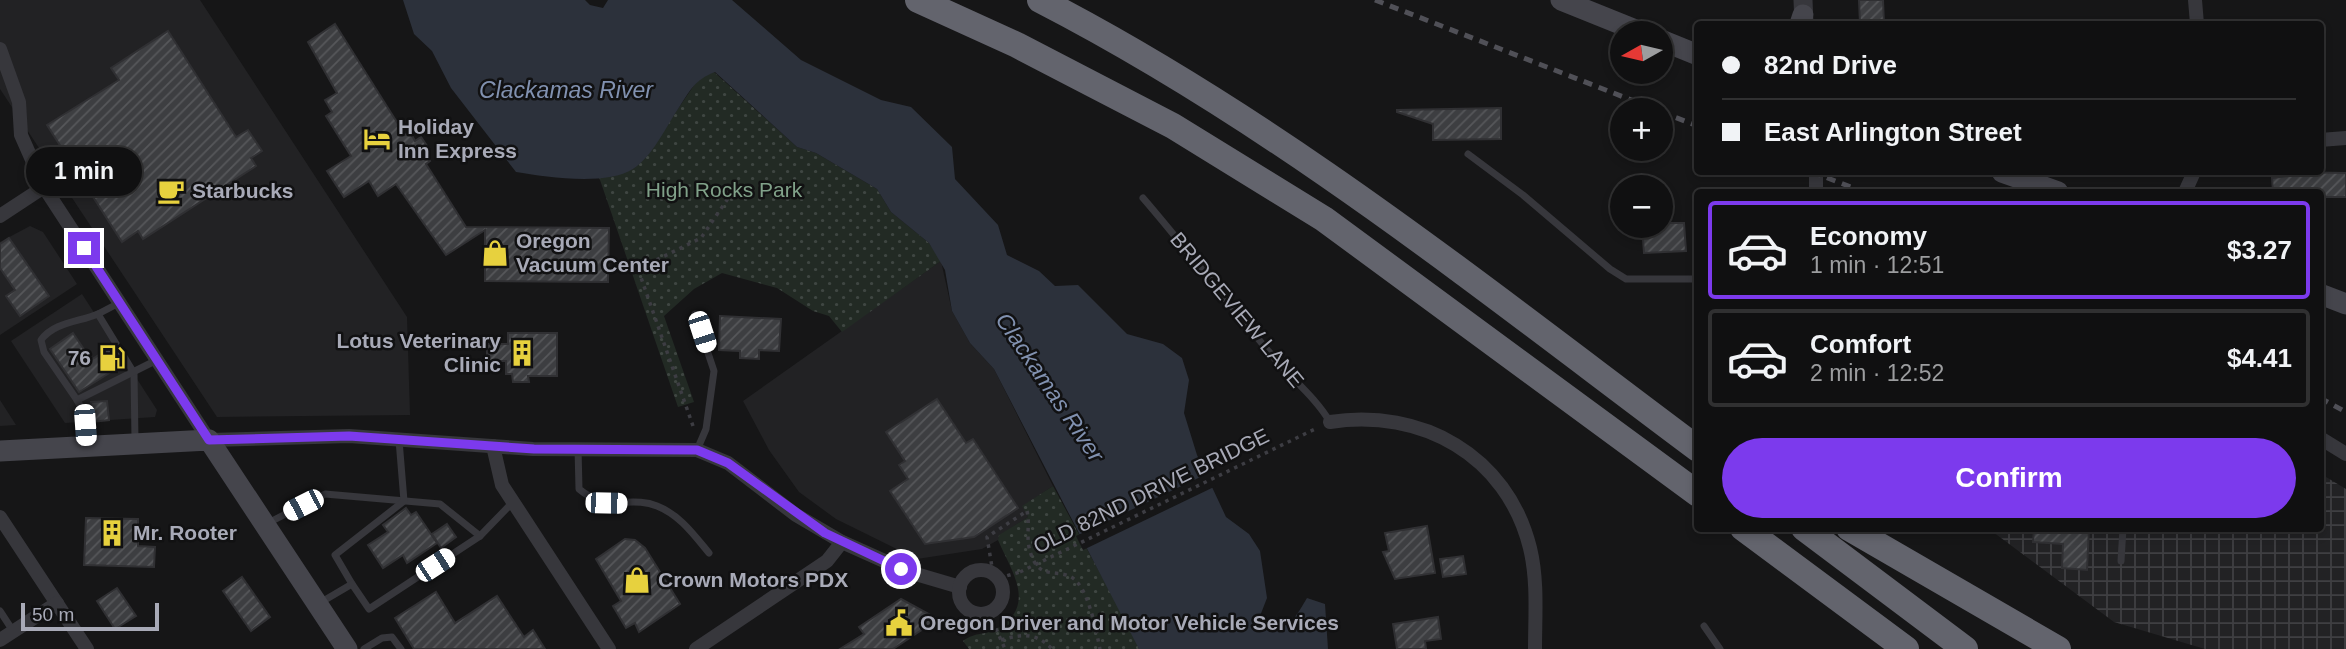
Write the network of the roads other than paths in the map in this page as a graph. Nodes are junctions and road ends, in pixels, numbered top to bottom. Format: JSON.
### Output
{"nodes":[{"id":1,"x":918,"y":0,"type":"edge"},
{"id":2,"x":1040,"y":0,"type":"edge"},
{"id":3,"x":1561,"y":0,"type":"edge"},
{"id":4,"x":2195,"y":0,"type":"edge"},
{"id":5,"x":1613,"y":21,"type":"edge"},
{"id":6,"x":2196,"y":21,"type":"edge"},
{"id":7,"x":1673,"y":45,"type":"edge"},
{"id":8,"x":0,"y":49,"type":"edge"},
{"id":9,"x":1694,"y":53,"type":"edge"},
{"id":10,"x":2346,"y":138,"type":"edge"},
{"id":11,"x":2324,"y":139,"type":"edge"},
{"id":12,"x":1468,"y":154,"type":"dead end"},
{"id":13,"x":2011,"y":175,"type":"edge"},
{"id":14,"x":44,"y":187,"type":"junction"},
{"id":15,"x":2050,"y":189,"type":"edge"},
{"id":16,"x":1143,"y":198,"type":"dead end"},
{"id":17,"x":0,"y":216,"type":"edge"},
{"id":18,"x":1694,"y":279,"type":"edge"},
{"id":19,"x":2324,"y":296,"type":"edge"},
{"id":20,"x":119,"y":302,"type":"junction"},
{"id":21,"x":2346,"y":304,"type":"edge"},
{"id":22,"x":98,"y":314,"type":"junction"},
{"id":23,"x":695,"y":314,"type":"dead end"},
{"id":24,"x":157,"y":360,"type":"junction"},
{"id":25,"x":134,"y":373,"type":"junction"},
{"id":26,"x":77,"y":400,"type":"junction"},
{"id":27,"x":1647,"y":412,"type":"junction"},
{"id":28,"x":1330,"y":422,"type":"joint"},
{"id":29,"x":1694,"y":439,"type":"edge"},
{"id":30,"x":209,"y":440,"type":"junction"},
{"id":31,"x":399,"y":440,"type":"junction"},
{"id":32,"x":2324,"y":440,"type":"edge"},
{"id":33,"x":135,"y":444,"type":"junction"},
{"id":34,"x":493,"y":446,"type":"junction"},
{"id":35,"x":1694,"y":446,"type":"edge"},
{"id":36,"x":87,"y":447,"type":"junction"},
{"id":37,"x":578,"y":448,"type":"junction"},
{"id":38,"x":697,"y":450,"type":"junction"},
{"id":39,"x":0,"y":452,"type":"edge"},
{"id":40,"x":2346,"y":454,"type":"edge"},
{"id":41,"x":1694,"y":491,"type":"edge"},
{"id":42,"x":404,"y":501,"type":"junction"},
{"id":43,"x":512,"y":503,"type":"junction"},
{"id":44,"x":0,"y":517,"type":"edge"},
{"id":45,"x":266,"y":524,"type":"junction"},
{"id":46,"x":1749,"y":532,"type":"edge"},
{"id":47,"x":1809,"y":532,"type":"edge"},
{"id":48,"x":1856,"y":532,"type":"edge"},
{"id":49,"x":2123,"y":532,"type":"edge"},
{"id":50,"x":480,"y":536,"type":"junction"},
{"id":51,"x":842,"y":542,"type":"junction"},
{"id":52,"x":709,"y":553,"type":"dead end"},
{"id":53,"x":2121,"y":561,"type":"dead end"},
{"id":54,"x":352,"y":584,"type":"junction"},
{"id":55,"x":960,"y":587,"type":"junction"},
{"id":56,"x":57,"y":603,"type":"junction"},
{"id":57,"x":318,"y":604,"type":"junction"},
{"id":58,"x":0,"y":611,"type":"edge"},
{"id":59,"x":1704,"y":626,"type":"dead end"},
{"id":60,"x":14,"y":632,"type":"junction"},
{"id":61,"x":0,"y":640,"type":"edge"},
{"id":62,"x":87,"y":649,"type":"edge"},
{"id":63,"x":347,"y":649,"type":"edge"},
{"id":64,"x":364,"y":649,"type":"edge"},
{"id":65,"x":401,"y":649,"type":"edge"},
{"id":66,"x":608,"y":649,"type":"edge"},
{"id":67,"x":696,"y":649,"type":"edge"},
{"id":68,"x":1535,"y":649,"type":"edge"},
{"id":69,"x":1720,"y":649,"type":"edge"},
{"id":70,"x":1906,"y":649,"type":"edge"},
{"id":71,"x":1965,"y":649,"type":"edge"},
{"id":72,"x":2058,"y":649,"type":"edge"}],
"edges":[{"from":1,"to":41,"type":"highway"},
{"from":2,"to":27,"type":"highway"},
{"from":3,"to":5,"type":"main road"},
{"from":4,"to":6,"type":"street"},
{"from":7,"to":9,"type":"main road"},
{"from":8,"to":14,"type":"street"},
{"from":10,"to":11,"type":"street"},
{"from":12,"to":18,"type":"lane"},
{"from":13,"to":15,"type":"main road"},
{"from":14,"to":17,"type":"street"},
{"from":14,"to":20,"type":"street"},
{"from":16,"to":28,"type":"lane","name":"BRIDGEVIEW LANE"},
{"from":19,"to":21,"type":"main road"},
{"from":20,"to":22,"type":"lane"},
{"from":20,"to":24,"type":"street"},
{"from":22,"to":25,"type":"lane"},
{"from":22,"to":26,"type":"lane"},
{"from":23,"to":38,"type":"lane"},
{"from":24,"to":25,"type":"lane"},
{"from":24,"to":30,"type":"street"},
{"from":25,"to":26,"type":"lane"},
{"from":25,"to":33,"type":"lane"},
{"from":26,"to":36,"type":"lane"},
{"from":27,"to":29,"type":"highway"},
{"from":27,"to":35,"type":"highway"},
{"from":28,"to":68,"type":"street"},
{"from":30,"to":31,"type":"street"},
{"from":30,"to":33,"type":"main road"},
{"from":30,"to":45,"type":"main road"},
{"from":31,"to":34,"type":"street"},
{"from":31,"to":42,"type":"lane"},
{"from":32,"to":40,"type":"street"},
{"from":33,"to":36,"type":"main road"},
{"from":34,"to":37,"type":"street"},
{"from":34,"to":43,"type":"street"},
{"from":36,"to":39,"type":"main road"},
{"from":37,"to":38,"type":"street"},
{"from":37,"to":52,"type":"lane"},
{"from":38,"to":51,"type":"street"},
{"from":42,"to":45,"type":"lane"},
{"from":42,"to":50,"type":"lane"},
{"from":42,"to":54,"type":"lane"},
{"from":43,"to":50,"type":"lane"},
{"from":43,"to":66,"type":"street"},
{"from":44,"to":56,"type":"street"},
{"from":45,"to":57,"type":"main road"},
{"from":46,"to":70,"type":"highway"},
{"from":47,"to":71,"type":"highway"},
{"from":48,"to":72,"type":"highway"},
{"from":49,"to":53,"type":"lane"},
{"from":50,"to":54,"type":"lane"},
{"from":51,"to":55,"type":"street"},
{"from":51,"to":67,"type":"street"},
{"from":54,"to":57,"type":"lane"},
{"from":55,"to":55,"type":"street"},
{"from":56,"to":60,"type":"street"},
{"from":56,"to":62,"type":"street"},
{"from":57,"to":63,"type":"main road"},
{"from":58,"to":60,"type":"lane"},
{"from":59,"to":69,"type":"lane"},
{"from":60,"to":61,"type":"street"},
{"from":64,"to":65,"type":"lane"}]}
